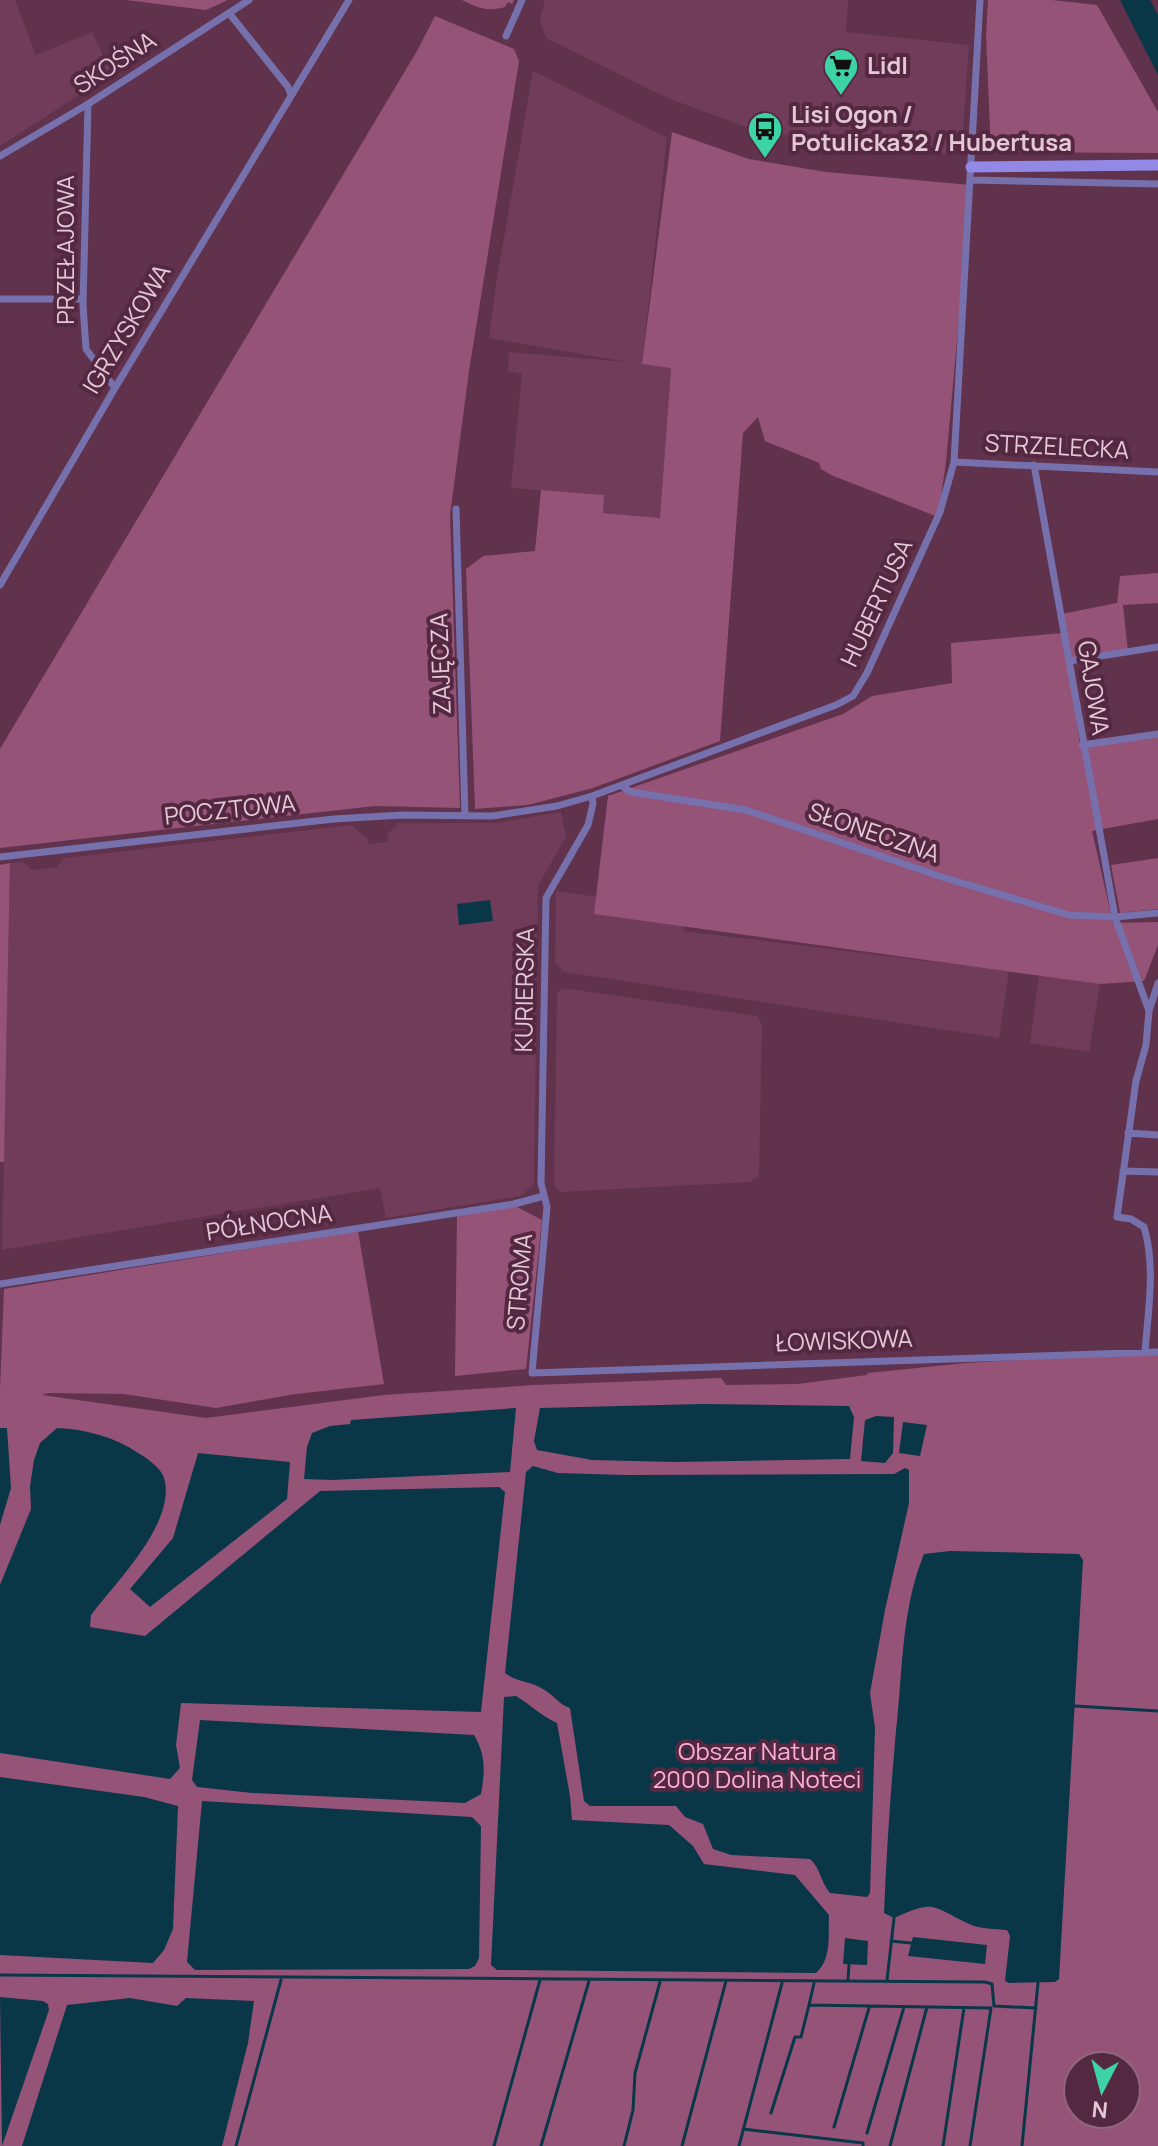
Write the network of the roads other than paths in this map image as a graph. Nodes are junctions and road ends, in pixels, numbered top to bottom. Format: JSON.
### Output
{"nodes":[{"id":1,"x":249,"y":0,"type":"edge"},
{"id":2,"x":349,"y":0,"type":"edge"},
{"id":3,"x":522,"y":0,"type":"edge"},
{"id":4,"x":980,"y":0,"type":"edge"},
{"id":5,"x":229,"y":13,"type":"junction"},
{"id":6,"x":506,"y":36,"type":"dead end"},
{"id":7,"x":291,"y":95,"type":"junction"},
{"id":8,"x":88,"y":104,"type":"junction"},
{"id":9,"x":0,"y":156,"type":"edge"},
{"id":10,"x":1158,"y":165,"type":"edge"},
{"id":11,"x":971,"y":173,"type":"junction"},
{"id":12,"x":1158,"y":184,"type":"edge"},
{"id":13,"x":0,"y":299,"type":"edge"},
{"id":14,"x":83,"y":299,"type":"junction"},
{"id":15,"x":115,"y":388,"type":"junction"},
{"id":16,"x":954,"y":462,"type":"junction"},
{"id":17,"x":1034,"y":465,"type":"junction"},
{"id":18,"x":1158,"y":472,"type":"edge"},
{"id":19,"x":456,"y":509,"type":"dead end"},
{"id":20,"x":0,"y":585,"type":"edge"},
{"id":21,"x":1158,"y":647,"type":"edge"},
{"id":22,"x":1069,"y":661,"type":"junction"},
{"id":23,"x":1158,"y":734,"type":"edge"},
{"id":24,"x":1082,"y":745,"type":"junction"},
{"id":25,"x":622,"y":786,"type":"junction"},
{"id":26,"x":592,"y":796,"type":"junction"},
{"id":27,"x":465,"y":816,"type":"junction"},
{"id":28,"x":0,"y":857,"type":"edge"},
{"id":29,"x":1158,"y":913,"type":"edge"},
{"id":30,"x":1115,"y":917,"type":"junction"},
{"id":31,"x":1158,"y":983,"type":"edge"},
{"id":32,"x":1149,"y":1011,"type":"junction"},
{"id":33,"x":1128,"y":1133,"type":"junction"},
{"id":34,"x":1158,"y":1135,"type":"edge"},
{"id":35,"x":1123,"y":1171,"type":"junction"},
{"id":36,"x":1158,"y":1172,"type":"edge"},
{"id":37,"x":544,"y":1196,"type":"junction"},
{"id":38,"x":0,"y":1284,"type":"edge"},
{"id":39,"x":1145,"y":1352,"type":"junction"},
{"id":40,"x":1158,"y":1352,"type":"edge"},
{"id":41,"x":532,"y":1373,"type":"joint"}],
"edges":[{"from":1,"to":5,"type":"street","name":"SKOŚNA"},
{"from":2,"to":7,"type":"street","name":"IGRZYSKOWA"},
{"from":3,"to":6,"type":"street"},
{"from":4,"to":11,"type":"street","name":"HUBERTUSA"},
{"from":5,"to":7,"type":"street"},
{"from":5,"to":8,"type":"street","name":"SKOŚNA"},
{"from":7,"to":15,"type":"street","name":"IGRZYSKOWA"},
{"from":8,"to":9,"type":"street","name":"SKOŚNA"},
{"from":8,"to":14,"type":"street","name":"PRZEŁAJOWA"},
{"from":10,"to":11,"type":"street"},
{"from":11,"to":12,"type":"street"},
{"from":11,"to":16,"type":"street","name":"HUBERTUSA"},
{"from":13,"to":14,"type":"street"},
{"from":14,"to":15,"type":"street","name":"PRZEŁAJOWA"},
{"from":15,"to":20,"type":"street","name":"IGRZYSKOWA"},
{"from":16,"to":17,"type":"street","name":"STRZELECKA"},
{"from":16,"to":25,"type":"street","name":"HUBERTUSA"},
{"from":17,"to":18,"type":"street","name":"STRZELECKA"},
{"from":17,"to":22,"type":"street","name":"GAJOWA"},
{"from":19,"to":27,"type":"street","name":"ZAJĘCZA"},
{"from":21,"to":22,"type":"street"},
{"from":22,"to":24,"type":"street","name":"GAJOWA"},
{"from":23,"to":24,"type":"street"},
{"from":24,"to":30,"type":"street","name":"GAJOWA"},
{"from":25,"to":26,"type":"street","name":"HUBERTUSA"},
{"from":25,"to":30,"type":"street","name":"SŁONECZNA"},
{"from":26,"to":27,"type":"street","name":"HUBERTUSA"},
{"from":26,"to":37,"type":"street","name":"KURIERSKA"},
{"from":27,"to":28,"type":"street","name":"POCZTOWA"},
{"from":29,"to":30,"type":"street","name":"SŁONECZNA"},
{"from":30,"to":32,"type":"street"},
{"from":31,"to":32,"type":"street"},
{"from":32,"to":33,"type":"street"},
{"from":33,"to":34,"type":"street"},
{"from":33,"to":35,"type":"street"},
{"from":35,"to":36,"type":"street"},
{"from":35,"to":39,"type":"street"},
{"from":37,"to":38,"type":"street","name":"PÓŁNOCNA"},
{"from":37,"to":41,"type":"street","name":"STROMA"},
{"from":39,"to":40,"type":"street","name":"ŁOWISKOWA"},
{"from":39,"to":41,"type":"street","name":"ŁOWISKOWA"}]}
